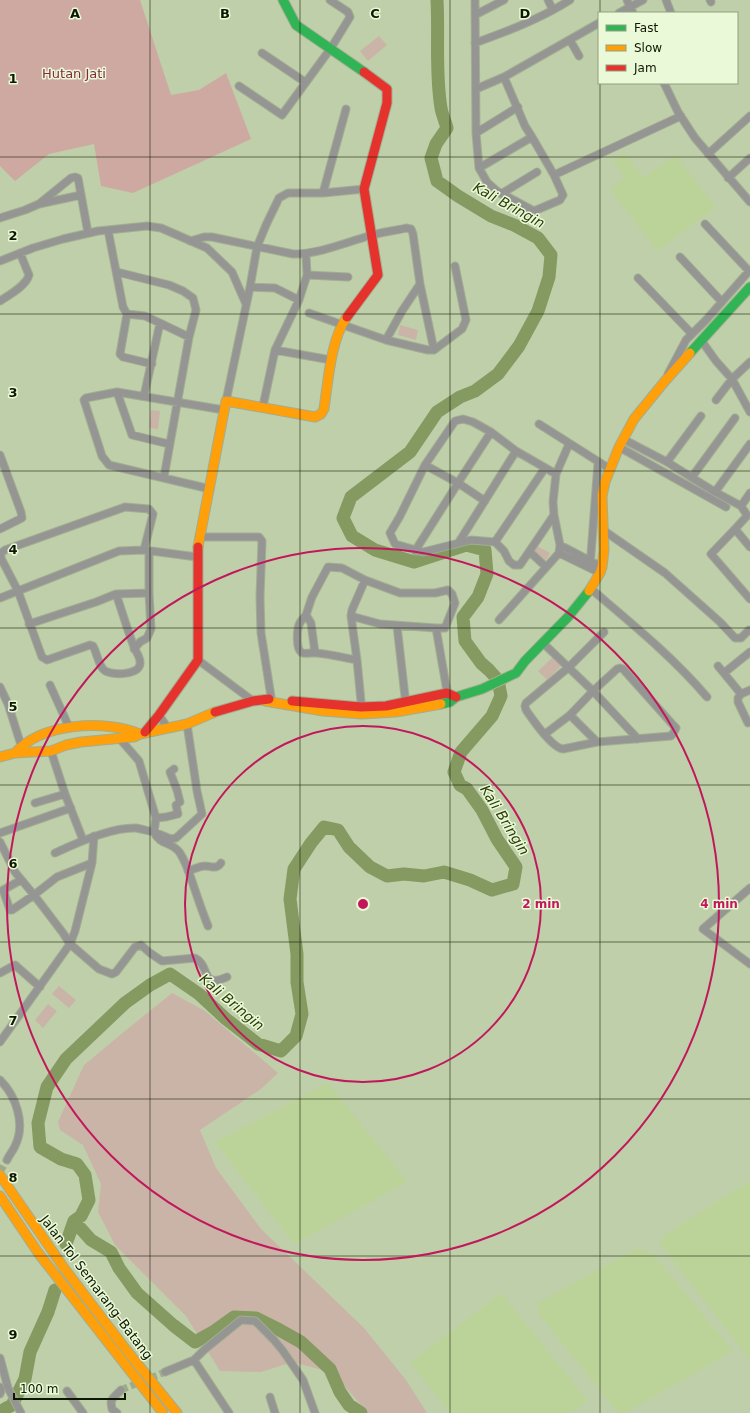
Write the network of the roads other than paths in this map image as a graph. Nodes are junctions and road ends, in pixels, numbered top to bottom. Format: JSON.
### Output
{"nodes":[{"id":1,"x":283,"y":0,"type":"edge"},
{"id":2,"x":330,"y":0,"type":"edge"},
{"id":3,"x":475,"y":0,"type":"edge"},
{"id":4,"x":504,"y":0,"type":"edge"},
{"id":5,"x":548,"y":0,"type":"edge"},
{"id":6,"x":570,"y":0,"type":"edge"},
{"id":7,"x":643,"y":0,"type":"edge"},
{"id":8,"x":666,"y":0,"type":"edge"},
{"id":9,"x":630,"y":7,"type":"edge"},
{"id":10,"x":554,"y":10,"type":"junction"},
{"id":11,"x":621,"y":12,"type":"edge"},
{"id":12,"x":671,"y":12,"type":"edge"},
{"id":13,"x":475,"y":15,"type":"junction"},
{"id":14,"x":598,"y":25,"type":"edge"},
{"id":15,"x":570,"y":40,"type":"junction"},
{"id":16,"x":475,"y":43,"type":"junction"},
{"id":17,"x":330,"y":48,"type":"junction"},
{"id":18,"x":262,"y":53,"type":"dead end"},
{"id":19,"x":579,"y":56,"type":"dead end"},
{"id":20,"x":504,"y":77,"type":"junction"},
{"id":21,"x":305,"y":82,"type":"junction"},
{"id":22,"x":664,"y":84,"type":"edge"},
{"id":23,"x":239,"y":86,"type":"dead end"},
{"id":24,"x":476,"y":89,"type":"junction"},
{"id":25,"x":518,"y":108,"type":"junction"},
{"id":26,"x":346,"y":109,"type":"dead end"},
{"id":27,"x":680,"y":116,"type":"junction"},
{"id":28,"x":750,"y":116,"type":"edge"},
{"id":29,"x":476,"y":133,"type":"junction"},
{"id":30,"x":532,"y":137,"type":"junction"},
{"id":31,"x":708,"y":154,"type":"junction"},
{"id":32,"x":750,"y":158,"type":"edge"},
{"id":33,"x":479,"y":168,"type":"junction"},
{"id":34,"x":537,"y":172,"type":"dead end"},
{"id":35,"x":554,"y":175,"type":"junction"},
{"id":36,"x":728,"y":178,"type":"junction"},
{"id":37,"x":364,"y":189,"type":"junction"},
{"id":38,"x":323,"y":193,"type":"junction"},
{"id":39,"x":500,"y":194,"type":"junction"},
{"id":40,"x":81,"y":195,"type":"junction"},
{"id":41,"x":750,"y":202,"type":"edge"},
{"id":42,"x":39,"y":204,"type":"junction"},
{"id":43,"x":0,"y":218,"type":"edge"},
{"id":44,"x":705,"y":224,"type":"dead end"},
{"id":45,"x":108,"y":230,"type":"junction"},
{"id":46,"x":88,"y":233,"type":"junction"},
{"id":47,"x":371,"y":235,"type":"junction"},
{"id":48,"x":190,"y":241,"type":"junction"},
{"id":49,"x":257,"y":247,"type":"junction"},
{"id":50,"x":20,"y":253,"type":"junction"},
{"id":51,"x":306,"y":254,"type":"junction"},
{"id":52,"x":680,"y":257,"type":"dead end"},
{"id":53,"x":0,"y":260,"type":"edge"},
{"id":54,"x":455,"y":266,"type":"dead end"},
{"id":55,"x":750,"y":270,"type":"edge"},
{"id":56,"x":117,"y":272,"type":"junction"},
{"id":57,"x":307,"y":275,"type":"junction"},
{"id":58,"x":348,"y":277,"type":"dead end"},
{"id":59,"x":638,"y":278,"type":"dead end"},
{"id":60,"x":420,"y":284,"type":"junction"},
{"id":61,"x":250,"y":287,"type":"junction"},
{"id":62,"x":750,"y":287,"type":"edge"},
{"id":63,"x":0,"y":300,"type":"edge"},
{"id":64,"x":299,"y":300,"type":"junction"},
{"id":65,"x":722,"y":302,"type":"junction"},
{"id":66,"x":246,"y":304,"type":"junction"},
{"id":67,"x":309,"y":313,"type":"dead end"},
{"id":68,"x":127,"y":314,"type":"junction"},
{"id":69,"x":160,"y":322,"type":"junction"},
{"id":70,"x":341,"y":324,"type":"junction"},
{"id":71,"x":692,"y":334,"type":"junction"},
{"id":72,"x":189,"y":337,"type":"junction"},
{"id":73,"x":386,"y":340,"type":"junction"},
{"id":74,"x":702,"y":340,"type":"junction"},
{"id":75,"x":275,"y":350,"type":"junction"},
{"id":76,"x":434,"y":350,"type":"junction"},
{"id":77,"x":331,"y":360,"type":"junction"},
{"id":78,"x":750,"y":362,"type":"edge"},
{"id":79,"x":152,"y":364,"type":"junction"},
{"id":80,"x":732,"y":379,"type":"junction"},
{"id":81,"x":665,"y":381,"type":"junction"},
{"id":82,"x":117,"y":392,"type":"junction"},
{"id":83,"x":144,"y":396,"type":"junction"},
{"id":84,"x":716,"y":400,"type":"dead end"},
{"id":85,"x":226,"y":401,"type":"junction"},
{"id":86,"x":178,"y":403,"type":"junction"},
{"id":87,"x":263,"y":406,"type":"junction"},
{"id":88,"x":224,"y":410,"type":"junction"},
{"id":89,"x":750,"y":412,"type":"edge"},
{"id":90,"x":701,"y":416,"type":"dead end"},
{"id":91,"x":735,"y":418,"type":"dead end"},
{"id":92,"x":538,"y":424,"type":"dead end"},
{"id":93,"x":491,"y":432,"type":"junction"},
{"id":94,"x":621,"y":443,"type":"junction"},
{"id":95,"x":170,"y":444,"type":"junction"},
{"id":96,"x":568,"y":444,"type":"junction"},
{"id":97,"x":750,"y":444,"type":"edge"},
{"id":98,"x":516,"y":451,"type":"junction"},
{"id":99,"x":0,"y":455,"type":"edge"},
{"id":100,"x":667,"y":462,"type":"junction"},
{"id":101,"x":598,"y":463,"type":"junction"},
{"id":102,"x":425,"y":465,"type":"junction"},
{"id":103,"x":544,"y":468,"type":"junction"},
{"id":104,"x":610,"y":469,"type":"junction"},
{"id":105,"x":556,"y":474,"type":"junction"},
{"id":106,"x":164,"y":477,"type":"junction"},
{"id":107,"x":692,"y":477,"type":"junction"},
{"id":108,"x":458,"y":483,"type":"junction"},
{"id":109,"x":210,"y":489,"type":"junction"},
{"id":110,"x":715,"y":492,"type":"junction"},
{"id":111,"x":750,"y":493,"type":"edge"},
{"id":112,"x":485,"y":501,"type":"junction"},
{"id":113,"x":741,"y":506,"type":"junction"},
{"id":114,"x":726,"y":507,"type":"dead end"},
{"id":115,"x":554,"y":515,"type":"junction"},
{"id":116,"x":0,"y":529,"type":"edge"},
{"id":117,"x":735,"y":529,"type":"junction"},
{"id":118,"x":603,"y":530,"type":"junction"},
{"id":119,"x":199,"y":537,"type":"junction"},
{"id":120,"x":459,"y":542,"type":"junction"},
{"id":121,"x":495,"y":542,"type":"junction"},
{"id":122,"x":750,"y":547,"type":"edge"},
{"id":123,"x":560,"y":549,"type":"junction"},
{"id":124,"x":146,"y":550,"type":"junction"},
{"id":125,"x":415,"y":551,"type":"junction"},
{"id":126,"x":530,"y":552,"type":"junction"},
{"id":127,"x":197,"y":558,"type":"junction"},
{"id":128,"x":591,"y":564,"type":"junction"},
{"id":129,"x":546,"y":567,"type":"junction"},
{"id":130,"x":601,"y":570,"type":"junction"},
{"id":131,"x":365,"y":580,"type":"junction"},
{"id":132,"x":590,"y":588,"type":"junction"},
{"id":133,"x":18,"y":591,"type":"junction"},
{"id":134,"x":149,"y":593,"type":"junction"},
{"id":135,"x":116,"y":594,"type":"junction"},
{"id":136,"x":0,"y":598,"type":"edge"},
{"id":137,"x":750,"y":599,"type":"edge"},
{"id":138,"x":306,"y":614,"type":"junction"},
{"id":139,"x":351,"y":616,"type":"junction"},
{"id":140,"x":499,"y":620,"type":"dead end"},
{"id":141,"x":29,"y":624,"type":"junction"},
{"id":142,"x":397,"y":626,"type":"junction"},
{"id":143,"x":436,"y":628,"type":"junction"},
{"id":144,"x":750,"y":631,"type":"edge"},
{"id":145,"x":604,"y":632,"type":"dead end"},
{"id":146,"x":543,"y":643,"type":"junction"},
{"id":147,"x":134,"y":649,"type":"junction"},
{"id":148,"x":750,"y":652,"type":"edge"},
{"id":149,"x":316,"y":653,"type":"junction"},
{"id":150,"x":198,"y":660,"type":"junction"},
{"id":151,"x":357,"y":660,"type":"junction"},
{"id":152,"x":718,"y":666,"type":"dead end"},
{"id":153,"x":569,"y":667,"type":"junction"},
{"id":154,"x":724,"y":673,"type":"junction"},
{"id":155,"x":50,"y":685,"type":"dead end"},
{"id":156,"x":0,"y":686,"type":"edge"},
{"id":157,"x":750,"y":690,"type":"edge"},
{"id":158,"x":593,"y":691,"type":"junction"},
{"id":159,"x":741,"y":694,"type":"junction"},
{"id":160,"x":707,"y":697,"type":"dead end"},
{"id":161,"x":451,"y":698,"type":"junction"},
{"id":162,"x":253,"y":701,"type":"junction"},
{"id":163,"x":270,"y":701,"type":"junction"},
{"id":164,"x":406,"y":706,"type":"junction"},
{"id":165,"x":362,"y":711,"type":"junction"},
{"id":166,"x":159,"y":715,"type":"junction"},
{"id":167,"x":570,"y":715,"type":"junction"},
{"id":168,"x":748,"y":723,"type":"dead end"},
{"id":169,"x":187,"y":724,"type":"junction"},
{"id":170,"x":69,"y":727,"type":"junction"},
{"id":171,"x":167,"y":727,"type":"junction"},
{"id":172,"x":143,"y":733,"type":"junction"},
{"id":173,"x":545,"y":734,"type":"junction"},
{"id":174,"x":120,"y":738,"type":"junction"},
{"id":175,"x":638,"y":739,"type":"junction"},
{"id":176,"x":598,"y":742,"type":"junction"},
{"id":177,"x":21,"y":745,"type":"junction"},
{"id":178,"x":51,"y":751,"type":"junction"},
{"id":179,"x":15,"y":753,"type":"junction"},
{"id":180,"x":0,"y":757,"type":"edge"},
{"id":181,"x":174,"y":769,"type":"dead end"},
{"id":182,"x":65,"y":794,"type":"junction"},
{"id":183,"x":35,"y":803,"type":"dead end"},
{"id":184,"x":71,"y":808,"type":"junction"},
{"id":185,"x":156,"y":818,"type":"junction"},
{"id":186,"x":154,"y":832,"type":"junction"},
{"id":187,"x":0,"y":833,"type":"edge"},
{"id":188,"x":94,"y":836,"type":"junction"},
{"id":189,"x":83,"y":840,"type":"junction"},
{"id":190,"x":0,"y":842,"type":"edge"},
{"id":191,"x":55,"y":853,"type":"dead end"},
{"id":192,"x":92,"y":863,"type":"junction"},
{"id":193,"x":221,"y":863,"type":"dead end"},
{"id":194,"x":188,"y":871,"type":"junction"},
{"id":195,"x":21,"y":880,"type":"junction"},
{"id":196,"x":750,"y":888,"type":"edge"},
{"id":197,"x":34,"y":895,"type":"junction"},
{"id":198,"x":208,"y":926,"type":"dead end"},
{"id":199,"x":70,"y":944,"type":"junction"},
{"id":200,"x":750,"y":964,"type":"edge"},
{"id":201,"x":0,"y":973,"type":"edge"},
{"id":202,"x":227,"y":977,"type":"dead end"},
{"id":203,"x":40,"y":987,"type":"junction"},
{"id":204,"x":0,"y":1042,"type":"edge"},
{"id":205,"x":0,"y":1080,"type":"edge"},
{"id":206,"x":6,"y":1160,"type":"tunnel mouth"},
{"id":207,"x":0,"y":1174,"type":"edge"},
{"id":208,"x":0,"y":1196,"type":"edge"},
{"id":209,"x":0,"y":1358,"type":"edge"},
{"id":210,"x":194,"y":1360,"type":"junction"},
{"id":211,"x":165,"y":1372,"type":"tunnel mouth"},
{"id":212,"x":0,"y":1387,"type":"edge"},
{"id":213,"x":121,"y":1390,"type":"tunnel mouth"},
{"id":214,"x":67,"y":1391,"type":"dead end"},
{"id":215,"x":0,"y":1394,"type":"edge"},
{"id":216,"x":270,"y":1397,"type":"dead end"},
{"id":217,"x":21,"y":1413,"type":"edge"},
{"id":218,"x":83,"y":1413,"type":"edge"},
{"id":219,"x":117,"y":1413,"type":"edge"},
{"id":220,"x":163,"y":1413,"type":"edge"},
{"id":221,"x":177,"y":1413,"type":"edge"},
{"id":222,"x":229,"y":1413,"type":"edge"},
{"id":223,"x":275,"y":1413,"type":"edge"},
{"id":224,"x":315,"y":1413,"type":"edge"}],
"edges":[{"from":1,"to":17,"type":"main road"},
{"from":2,"to":17,"type":"street"},
{"from":3,"to":13,"type":"street"},
{"from":4,"to":13,"type":"street"},
{"from":5,"to":10,"type":"street"},
{"from":6,"to":10,"type":"street"},
{"from":7,"to":9,"type":"street"},
{"from":8,"to":12,"type":"street"},
{"from":9,"to":11,"type":"street"},
{"from":10,"to":16,"type":"street"},
{"from":13,"to":16,"type":"street"},
{"from":14,"to":15,"type":"street"},
{"from":15,"to":19,"type":"street"},
{"from":15,"to":20,"type":"street"},
{"from":16,"to":24,"type":"street"},
{"from":17,"to":21,"type":"street"},
{"from":17,"to":37,"type":"main road"},
{"from":18,"to":21,"type":"street"},
{"from":20,"to":24,"type":"street"},
{"from":20,"to":25,"type":"street"},
{"from":21,"to":23,"type":"street"},
{"from":22,"to":27,"type":"street"},
{"from":24,"to":29,"type":"street"},
{"from":25,"to":29,"type":"street"},
{"from":25,"to":30,"type":"street"},
{"from":26,"to":38,"type":"street"},
{"from":27,"to":31,"type":"street"},
{"from":27,"to":35,"type":"street"},
{"from":28,"to":31,"type":"street"},
{"from":29,"to":33,"type":"street"},
{"from":30,"to":33,"type":"street"},
{"from":30,"to":35,"type":"street"},
{"from":31,"to":36,"type":"street"},
{"from":32,"to":36,"type":"street"},
{"from":33,"to":39,"type":"street"},
{"from":34,"to":39,"type":"street"},
{"from":35,"to":39,"type":"street"},
{"from":36,"to":41,"type":"street"},
{"from":37,"to":38,"type":"street"},
{"from":37,"to":47,"type":"main road"},
{"from":38,"to":49,"type":"street"},
{"from":40,"to":42,"type":"street"},
{"from":40,"to":42,"type":"street"},
{"from":40,"to":46,"type":"street"},
{"from":42,"to":43,"type":"street"},
{"from":44,"to":55,"type":"street"},
{"from":45,"to":46,"type":"street"},
{"from":45,"to":48,"type":"street"},
{"from":45,"to":56,"type":"street"},
{"from":46,"to":50,"type":"street"},
{"from":47,"to":51,"type":"street"},
{"from":47,"to":60,"type":"street"},
{"from":47,"to":70,"type":"main road"},
{"from":48,"to":49,"type":"street"},
{"from":48,"to":66,"type":"street"},
{"from":49,"to":51,"type":"street"},
{"from":49,"to":61,"type":"street"},
{"from":50,"to":53,"type":"street"},
{"from":50,"to":63,"type":"street"},
{"from":51,"to":57,"type":"street"},
{"from":52,"to":65,"type":"street"},
{"from":54,"to":76,"type":"street"},
{"from":55,"to":65,"type":"street"},
{"from":56,"to":68,"type":"street"},
{"from":56,"to":72,"type":"street"},
{"from":57,"to":58,"type":"street"},
{"from":57,"to":64,"type":"street"},
{"from":59,"to":71,"type":"street"},
{"from":60,"to":73,"type":"street"},
{"from":60,"to":76,"type":"street"},
{"from":61,"to":64,"type":"street"},
{"from":61,"to":66,"type":"street"},
{"from":62,"to":74,"type":"main road"},
{"from":64,"to":75,"type":"street"},
{"from":65,"to":71,"type":"street"},
{"from":66,"to":85,"type":"street"},
{"from":67,"to":70,"type":"street"},
{"from":68,"to":69,"type":"street"},
{"from":68,"to":79,"type":"street"},
{"from":69,"to":72,"type":"street"},
{"from":69,"to":79,"type":"street"},
{"from":70,"to":73,"type":"street"},
{"from":70,"to":77,"type":"main road"},
{"from":71,"to":81,"type":"street"},
{"from":72,"to":86,"type":"street"},
{"from":73,"to":76,"type":"street"},
{"from":74,"to":80,"type":"street"},
{"from":74,"to":81,"type":"main road"},
{"from":75,"to":77,"type":"street"},
{"from":75,"to":87,"type":"street"},
{"from":77,"to":87,"type":"main road"},
{"from":78,"to":80,"type":"street"},
{"from":79,"to":83,"type":"street"},
{"from":80,"to":84,"type":"street"},
{"from":80,"to":89,"type":"street"},
{"from":81,"to":94,"type":"main road"},
{"from":82,"to":83,"type":"street"},
{"from":82,"to":95,"type":"street"},
{"from":82,"to":106,"type":"street"},
{"from":83,"to":86,"type":"street"},
{"from":85,"to":87,"type":"main road"},
{"from":85,"to":88,"type":"main road"},
{"from":86,"to":88,"type":"street"},
{"from":86,"to":95,"type":"street"},
{"from":88,"to":109,"type":"main road"},
{"from":90,"to":100,"type":"street"},
{"from":91,"to":107,"type":"street"},
{"from":92,"to":96,"type":"street"},
{"from":93,"to":98,"type":"street"},
{"from":93,"to":102,"type":"street"},
{"from":93,"to":108,"type":"street"},
{"from":94,"to":100,"type":"street"},
{"from":94,"to":104,"type":"main road"},
{"from":94,"to":114,"type":"street"},
{"from":95,"to":106,"type":"street"},
{"from":96,"to":101,"type":"street"},
{"from":96,"to":105,"type":"street"},
{"from":97,"to":110,"type":"street"},
{"from":98,"to":103,"type":"street"},
{"from":98,"to":112,"type":"street"},
{"from":99,"to":116,"type":"street"},
{"from":100,"to":107,"type":"street"},
{"from":101,"to":104,"type":"street"},
{"from":101,"to":128,"type":"street"},
{"from":102,"to":108,"type":"street"},
{"from":102,"to":125,"type":"street"},
{"from":103,"to":105,"type":"street"},
{"from":103,"to":121,"type":"street"},
{"from":104,"to":118,"type":"main road"},
{"from":105,"to":115,"type":"street"},
{"from":106,"to":109,"type":"street"},
{"from":107,"to":110,"type":"street"},
{"from":108,"to":112,"type":"street"},
{"from":108,"to":125,"type":"street"},
{"from":109,"to":119,"type":"main road"},
{"from":110,"to":113,"type":"street"},
{"from":111,"to":113,"type":"street"},
{"from":112,"to":120,"type":"street"},
{"from":113,"to":117,"type":"street"},
{"from":115,"to":123,"type":"street"},
{"from":115,"to":126,"type":"street"},
{"from":117,"to":122,"type":"street"},
{"from":117,"to":137,"type":"street"},
{"from":118,"to":130,"type":"main road"},
{"from":118,"to":144,"type":"street"},
{"from":119,"to":127,"type":"main road"},
{"from":119,"to":163,"type":"street"},
{"from":120,"to":121,"type":"street"},
{"from":120,"to":125,"type":"street"},
{"from":121,"to":126,"type":"street"},
{"from":123,"to":128,"type":"street"},
{"from":123,"to":129,"type":"street"},
{"from":124,"to":127,"type":"street"},
{"from":124,"to":133,"type":"street"},
{"from":124,"to":133,"type":"street"},
{"from":124,"to":134,"type":"street"},
{"from":126,"to":129,"type":"street"},
{"from":127,"to":150,"type":"main road"},
{"from":128,"to":130,"type":"street"},
{"from":129,"to":140,"type":"street"},
{"from":130,"to":132,"type":"main road"},
{"from":131,"to":138,"type":"street"},
{"from":131,"to":139,"type":"street"},
{"from":131,"to":143,"type":"street"},
{"from":132,"to":146,"type":"main road"},
{"from":132,"to":160,"type":"street"},
{"from":133,"to":136,"type":"street"},
{"from":133,"to":141,"type":"street"},
{"from":134,"to":135,"type":"street"},
{"from":134,"to":147,"type":"street"},
{"from":135,"to":141,"type":"street"},
{"from":135,"to":147,"type":"street"},
{"from":138,"to":149,"type":"street"},
{"from":138,"to":149,"type":"street"},
{"from":139,"to":142,"type":"street"},
{"from":139,"to":151,"type":"street"},
{"from":141,"to":147,"type":"street"},
{"from":142,"to":143,"type":"street"},
{"from":142,"to":164,"type":"street"},
{"from":143,"to":161,"type":"street"},
{"from":145,"to":153,"type":"street"},
{"from":146,"to":153,"type":"street"},
{"from":146,"to":161,"type":"main road"},
{"from":148,"to":154,"type":"street"},
{"from":149,"to":151,"type":"street"},
{"from":150,"to":162,"type":"street"},
{"from":150,"to":166,"type":"main road"},
{"from":151,"to":165,"type":"street"},
{"from":152,"to":154,"type":"street"},
{"from":153,"to":158,"type":"street"},
{"from":153,"to":173,"type":"street"},
{"from":154,"to":159,"type":"street"},
{"from":155,"to":170,"type":"street"},
{"from":156,"to":177,"type":"street"},
{"from":157,"to":159,"type":"street"},
{"from":158,"to":167,"type":"street"},
{"from":158,"to":175,"type":"street"},
{"from":158,"to":175,"type":"street"},
{"from":159,"to":168,"type":"street"},
{"from":161,"to":164,"type":"main road"},
{"from":162,"to":163,"type":"main road"},
{"from":162,"to":169,"type":"main road"},
{"from":163,"to":165,"type":"main road"},
{"from":164,"to":165,"type":"main road"},
{"from":166,"to":171,"type":"street"},
{"from":166,"to":172,"type":"main road"},
{"from":167,"to":173,"type":"street"},
{"from":167,"to":176,"type":"street"},
{"from":169,"to":171,"type":"main road"},
{"from":169,"to":186,"type":"street"},
{"from":170,"to":172,"type":"main road"},
{"from":170,"to":177,"type":"main road"},
{"from":171,"to":172,"type":"main road"},
{"from":172,"to":174,"type":"main road"},
{"from":173,"to":176,"type":"street"},
{"from":174,"to":178,"type":"main road"},
{"from":174,"to":185,"type":"street"},
{"from":175,"to":176,"type":"street"},
{"from":177,"to":179,"type":"main road"},
{"from":178,"to":179,"type":"main road"},
{"from":178,"to":182,"type":"street"},
{"from":179,"to":180,"type":"main road"},
{"from":181,"to":185,"type":"street"},
{"from":182,"to":183,"type":"street"},
{"from":182,"to":184,"type":"street"},
{"from":184,"to":187,"type":"street"},
{"from":184,"to":189,"type":"street"},
{"from":185,"to":186,"type":"street"},
{"from":186,"to":188,"type":"street"},
{"from":186,"to":194,"type":"street"},
{"from":188,"to":189,"type":"street"},
{"from":188,"to":192,"type":"street"},
{"from":189,"to":191,"type":"street"},
{"from":190,"to":195,"type":"street"},
{"from":192,"to":197,"type":"street"},
{"from":192,"to":199,"type":"street"},
{"from":193,"to":194,"type":"street"},
{"from":194,"to":198,"type":"street"},
{"from":195,"to":197,"type":"street"},
{"from":195,"to":197,"type":"street"},
{"from":196,"to":200,"type":"street"},
{"from":197,"to":199,"type":"street"},
{"from":199,"to":202,"type":"street"},
{"from":199,"to":203,"type":"street"},
{"from":201,"to":203,"type":"street"},
{"from":203,"to":204,"type":"street"},
{"from":205,"to":206,"type":"street"},
{"from":207,"to":221,"type":"main road","name":"Jalan Tol Semarang–Batang"},
{"from":208,"to":220,"type":"main road","name":"Jalan Tol Semarang–Batang"},
{"from":209,"to":217,"type":"street"},
{"from":210,"to":211,"type":"street"},
{"from":210,"to":222,"type":"street"},
{"from":210,"to":224,"type":"street"},
{"from":212,"to":215,"type":"street"},
{"from":213,"to":219,"type":"street"},
{"from":214,"to":218,"type":"street"},
{"from":216,"to":223,"type":"street"}]}
